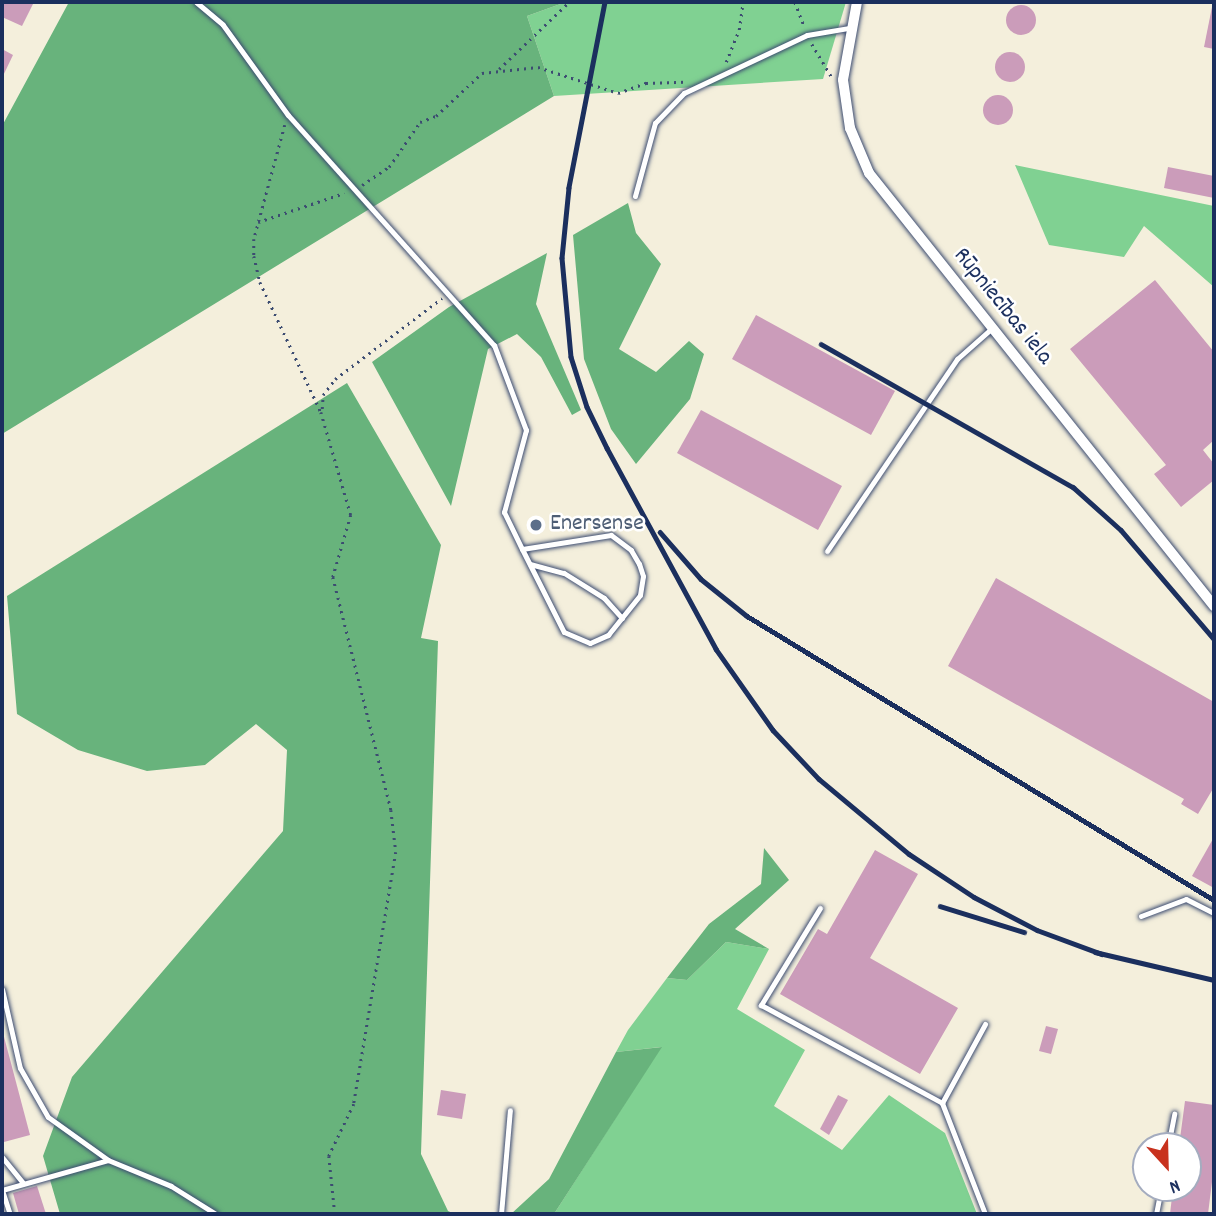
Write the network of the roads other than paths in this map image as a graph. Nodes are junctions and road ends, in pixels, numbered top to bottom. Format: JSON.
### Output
{"nodes":[{"id":1,"x":196,"y":2,"type":"edge"},
{"id":2,"x":857,"y":2,"type":"edge"},
{"id":3,"x":849,"y":28,"type":"junction"},
{"id":4,"x":635,"y":196,"type":"dead end"},
{"id":5,"x":992,"y":328,"type":"junction"},
{"id":6,"x":522,"y":549,"type":"junction"},
{"id":7,"x":827,"y":551,"type":"dead end"},
{"id":8,"x":530,"y":564,"type":"junction"},
{"id":9,"x":1214,"y":606,"type":"edge"},
{"id":10,"x":622,"y":618,"type":"junction"},
{"id":11,"x":820,"y":908,"type":"dead end"},
{"id":12,"x":1214,"y":913,"type":"edge"},
{"id":13,"x":1141,"y":916,"type":"dead end"},
{"id":14,"x":2,"y":989,"type":"edge"},
{"id":15,"x":985,"y":1024,"type":"dead end"},
{"id":16,"x":942,"y":1103,"type":"junction"},
{"id":17,"x":510,"y":1110,"type":"dead end"},
{"id":18,"x":1174,"y":1114,"type":"dead end"},
{"id":19,"x":1171,"y":1132,"type":"edge"},
{"id":20,"x":2,"y":1157,"type":"edge"},
{"id":21,"x":108,"y":1160,"type":"junction"},
{"id":22,"x":23,"y":1183,"type":"junction"},
{"id":23,"x":2,"y":1190,"type":"edge"},
{"id":24,"x":10,"y":1214,"type":"edge"},
{"id":25,"x":216,"y":1214,"type":"edge"},
{"id":26,"x":501,"y":1214,"type":"edge"},
{"id":27,"x":985,"y":1214,"type":"edge"}],
"edges":[{"from":1,"to":6,"type":"lane"},
{"from":2,"to":3,"type":"street","name":"Rūpniecības iela"},
{"from":3,"to":4,"type":"lane"},
{"from":3,"to":5,"type":"street","name":"Rūpniecības iela"},
{"from":5,"to":7,"type":"lane"},
{"from":5,"to":9,"type":"street","name":"Rūpniecības iela"},
{"from":6,"to":8,"type":"lane"},
{"from":6,"to":10,"type":"lane"},
{"from":8,"to":10,"type":"lane"},
{"from":8,"to":10,"type":"lane"},
{"from":11,"to":16,"type":"lane"},
{"from":12,"to":13,"type":"lane"},
{"from":14,"to":21,"type":"lane"},
{"from":15,"to":16,"type":"lane"},
{"from":16,"to":27,"type":"lane"},
{"from":17,"to":26,"type":"lane"},
{"from":18,"to":19,"type":"lane"},
{"from":20,"to":22,"type":"lane"},
{"from":21,"to":22,"type":"lane"},
{"from":21,"to":25,"type":"lane"},
{"from":22,"to":23,"type":"lane"},
{"from":23,"to":24,"type":"lane"}]}
